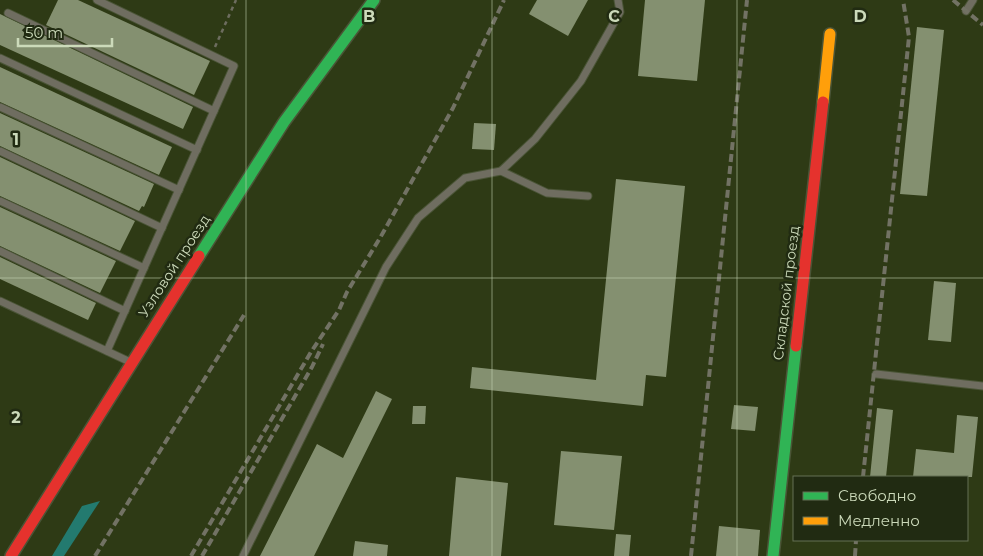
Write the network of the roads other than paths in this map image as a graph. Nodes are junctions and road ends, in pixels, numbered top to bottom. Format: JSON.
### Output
{"nodes":[{"id":1,"x":97,"y":0,"type":"edge"},
{"id":2,"x":374,"y":0,"type":"edge"},
{"id":3,"x":618,"y":0,"type":"edge"},
{"id":4,"x":973,"y":0,"type":"edge"},
{"id":5,"x":966,"y":11,"type":"dead end"},
{"id":6,"x":8,"y":13,"type":"dead end"},
{"id":7,"x":830,"y":34,"type":"dead end"},
{"id":8,"x":0,"y":58,"type":"edge"},
{"id":9,"x":0,"y":107,"type":"edge"},
{"id":10,"x":214,"y":111,"type":"junction"},
{"id":11,"x":197,"y":150,"type":"junction"},
{"id":12,"x":0,"y":151,"type":"edge"},
{"id":13,"x":501,"y":171,"type":"junction"},
{"id":14,"x":179,"y":190,"type":"junction"},
{"id":15,"x":588,"y":196,"type":"dead end"},
{"id":16,"x":0,"y":201,"type":"edge"},
{"id":17,"x":162,"y":228,"type":"junction"},
{"id":18,"x":0,"y":251,"type":"edge"},
{"id":19,"x":144,"y":268,"type":"junction"},
{"id":20,"x":0,"y":301,"type":"edge"},
{"id":21,"x":125,"y":311,"type":"junction"},
{"id":22,"x":107,"y":351,"type":"junction"},
{"id":23,"x":131,"y":362,"type":"junction"},
{"id":24,"x":876,"y":374,"type":"dead end"},
{"id":25,"x":983,"y":386,"type":"edge"},
{"id":26,"x":11,"y":556,"type":"edge"},
{"id":27,"x":243,"y":556,"type":"edge"},
{"id":28,"x":772,"y":556,"type":"edge"}],
"edges":[{"from":1,"to":10,"type":"lane"},
{"from":2,"to":23,"type":"street","name":"Узловой проезд"},
{"from":3,"to":13,"type":"lane"},
{"from":4,"to":5,"type":"lane"},
{"from":6,"to":10,"type":"lane"},
{"from":7,"to":28,"type":"street","name":"Складской проезд"},
{"from":8,"to":11,"type":"lane"},
{"from":9,"to":14,"type":"lane"},
{"from":10,"to":11,"type":"lane"},
{"from":11,"to":14,"type":"lane"},
{"from":12,"to":17,"type":"lane"},
{"from":13,"to":15,"type":"lane"},
{"from":13,"to":27,"type":"lane"},
{"from":14,"to":17,"type":"lane"},
{"from":16,"to":19,"type":"lane"},
{"from":17,"to":19,"type":"lane"},
{"from":18,"to":21,"type":"lane"},
{"from":19,"to":21,"type":"lane"},
{"from":20,"to":22,"type":"lane"},
{"from":21,"to":22,"type":"lane"},
{"from":22,"to":23,"type":"lane"},
{"from":23,"to":26,"type":"street","name":"Узловой проезд"},
{"from":24,"to":25,"type":"lane"}]}
